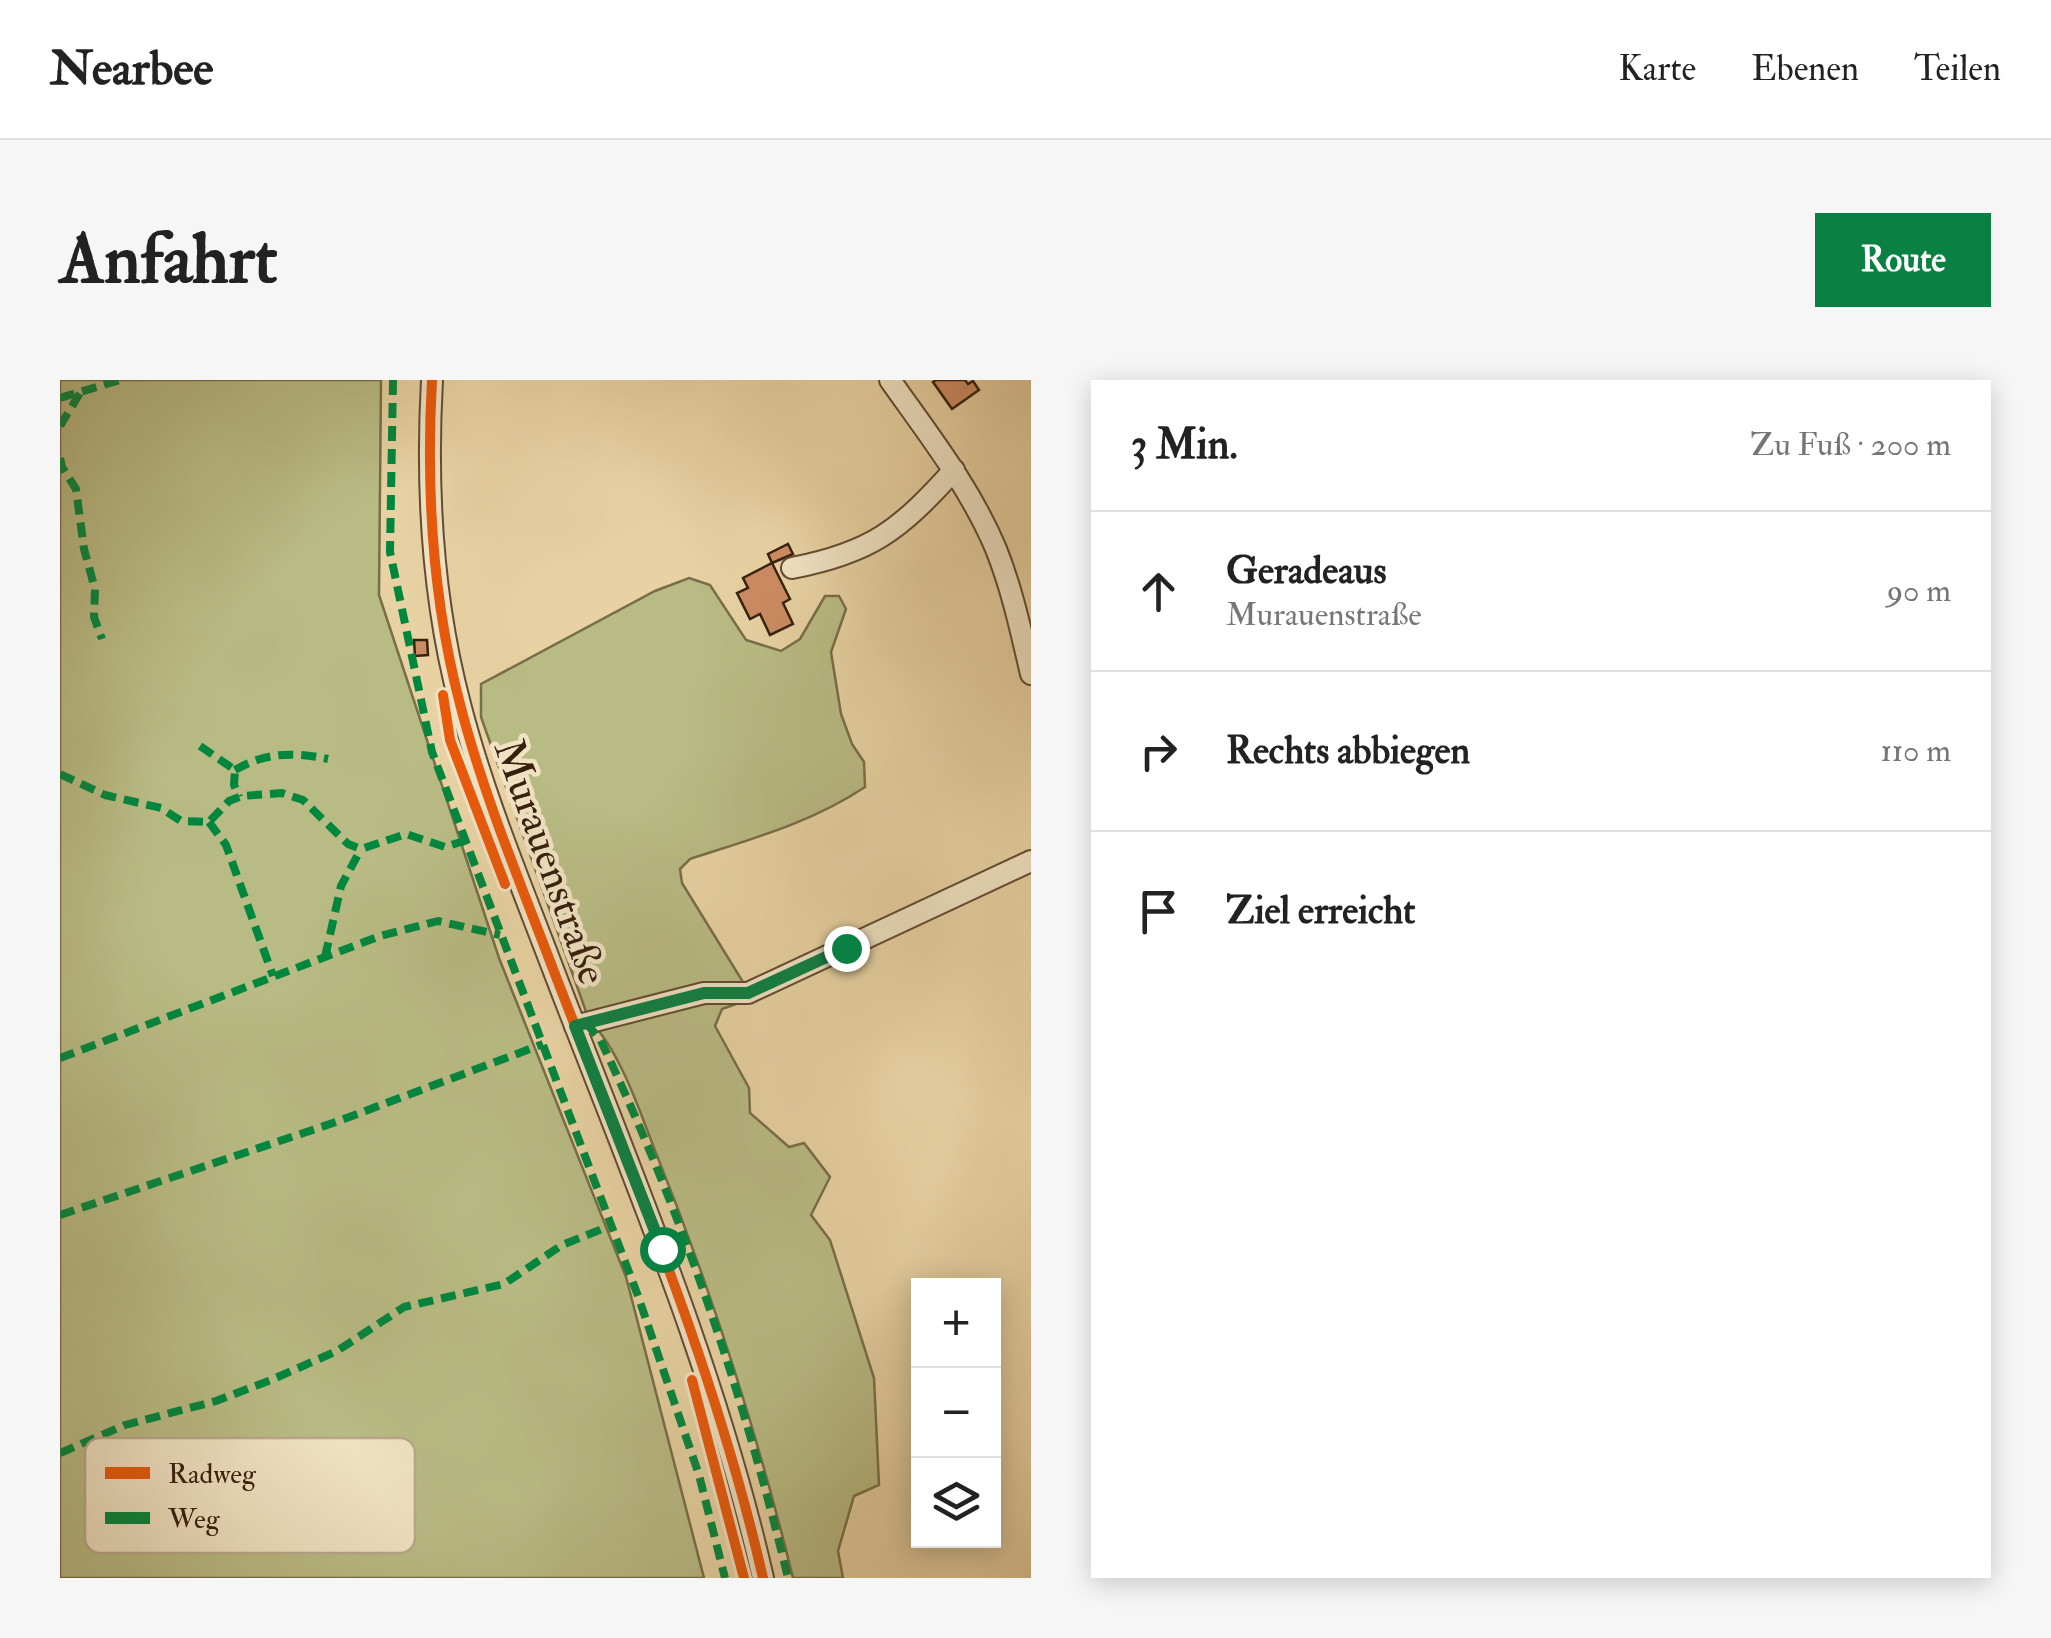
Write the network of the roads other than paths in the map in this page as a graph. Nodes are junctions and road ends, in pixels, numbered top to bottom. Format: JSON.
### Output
{"nodes":[{"id":1,"x":432,"y":380,"type":"edge"},
{"id":2,"x":890,"y":380,"type":"edge"},
{"id":3,"x":954,"y":470,"type":"junction"},
{"id":4,"x":792,"y":568,"type":"dead end"},
{"id":5,"x":1031,"y":674,"type":"edge"},
{"id":6,"x":1031,"y":861,"type":"edge"},
{"id":7,"x":575,"y":1026,"type":"junction"},
{"id":8,"x":763,"y":1578,"type":"edge"}],
"edges":[{"from":1,"to":7,"type":"street","name":"Murauenstraße"},
{"from":2,"to":3,"type":"street"},
{"from":3,"to":4,"type":"street"},
{"from":3,"to":5,"type":"street"},
{"from":6,"to":7,"type":"street"},
{"from":7,"to":8,"type":"street","name":"Murauenstraße"}]}
